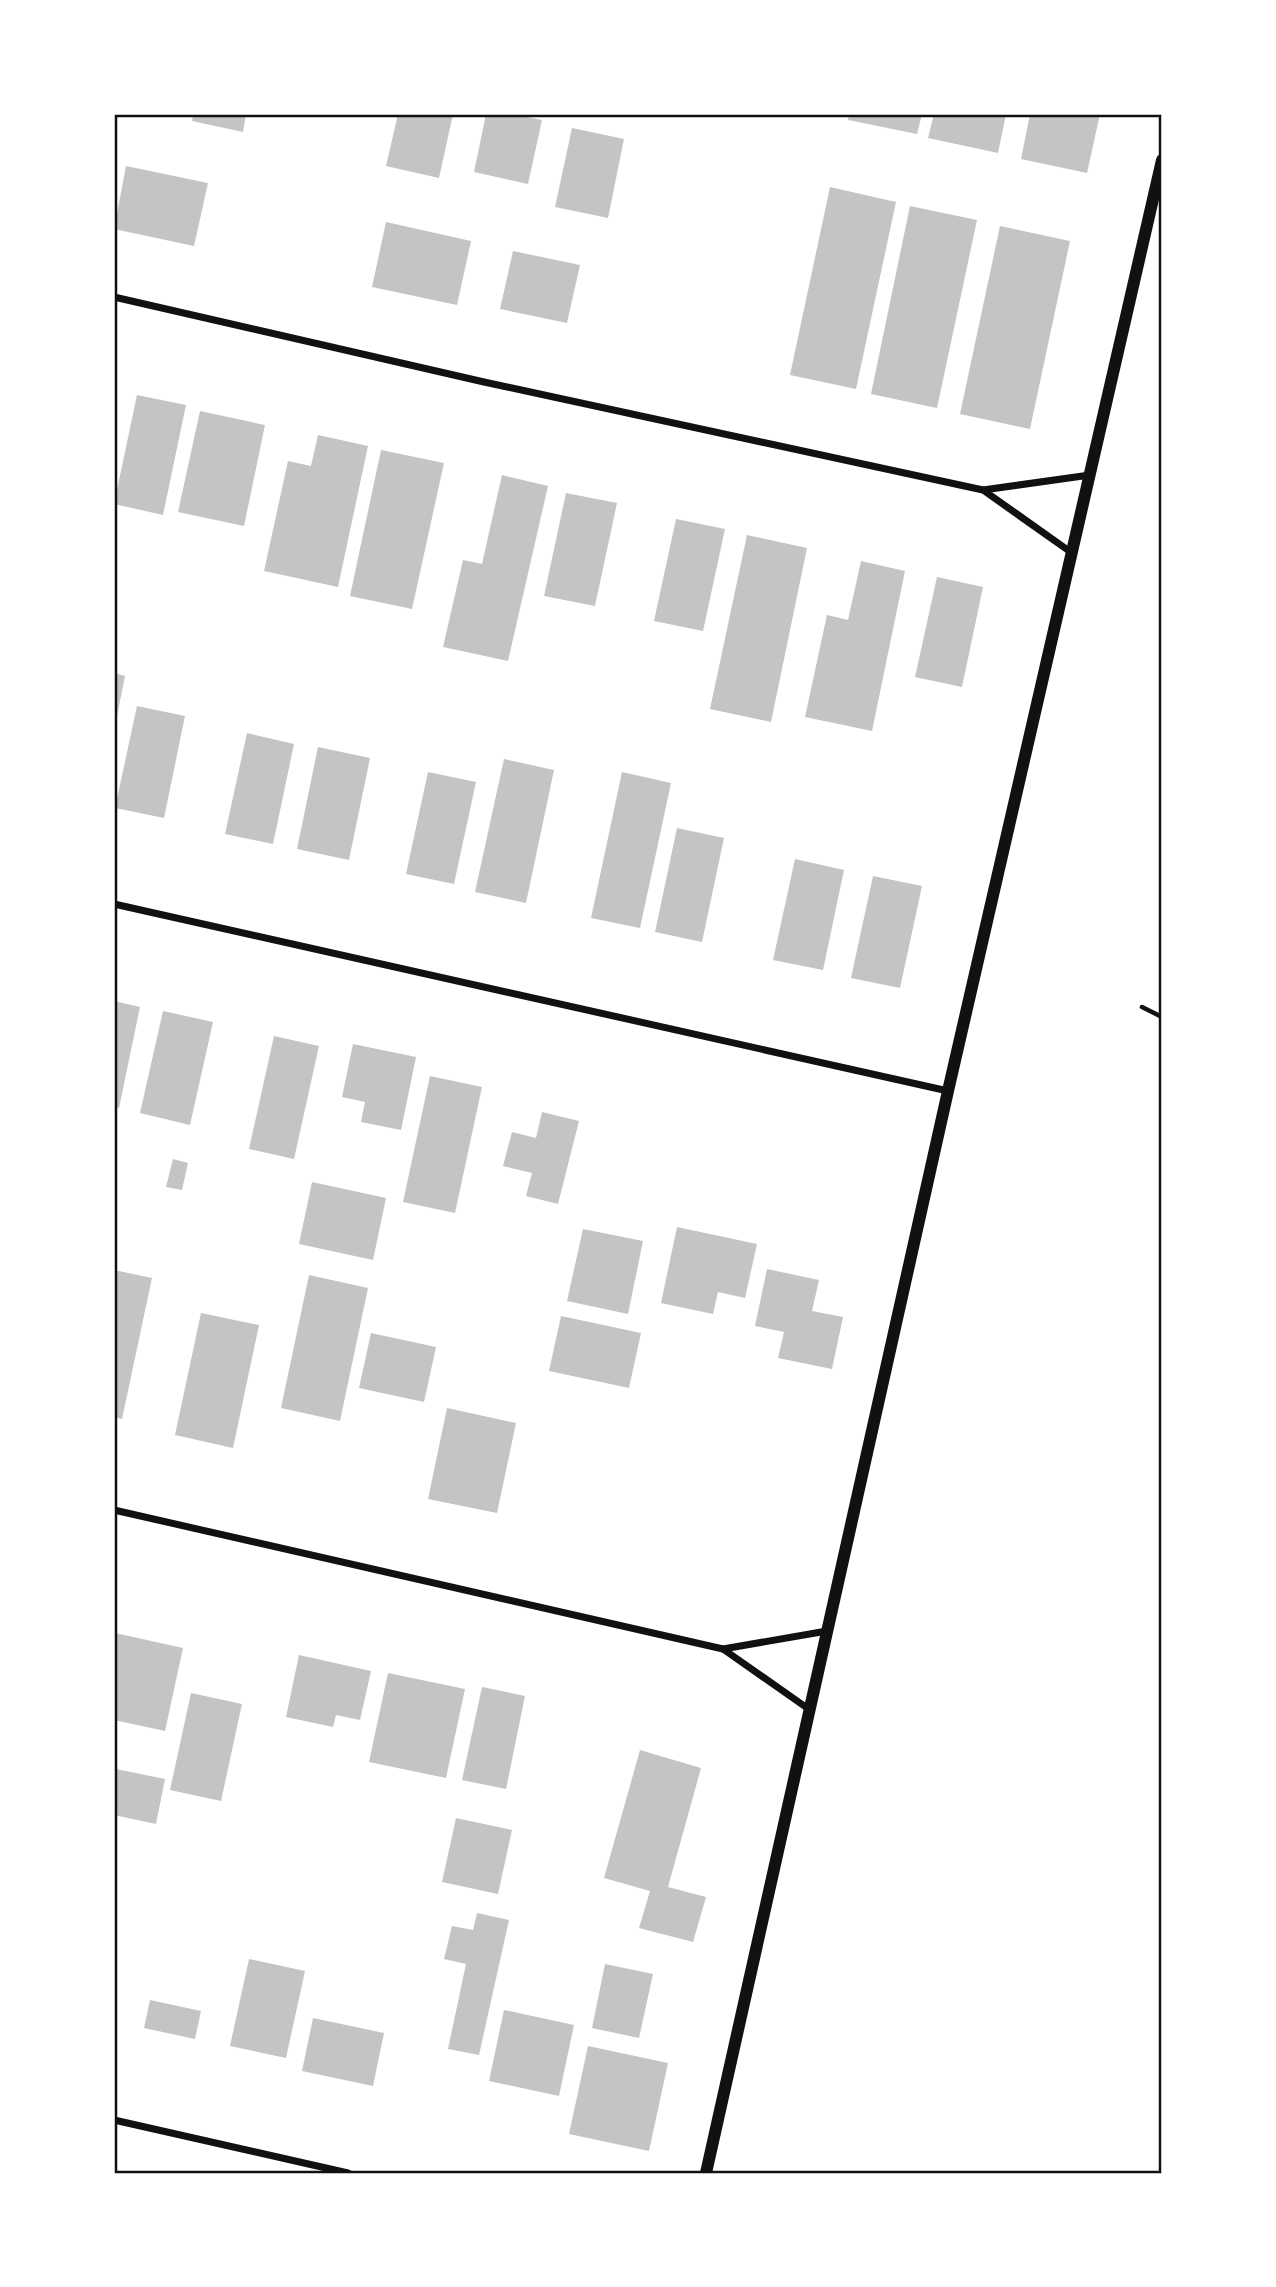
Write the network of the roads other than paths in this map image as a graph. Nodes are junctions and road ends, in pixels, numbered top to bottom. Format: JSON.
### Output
{"nodes":[{"id":1,"x":1162,"y":160,"type":"edge"},
{"id":2,"x":114,"y":298,"type":"edge"},
{"id":3,"x":1090,"y":475,"type":"junction"},
{"id":4,"x":983,"y":490,"type":"junction"},
{"id":5,"x":1072,"y":553,"type":"junction"},
{"id":6,"x":114,"y":904,"type":"edge"},
{"id":7,"x":948,"y":1091,"type":"junction"},
{"id":8,"x":114,"y":1510,"type":"edge"},
{"id":9,"x":827,"y":1631,"type":"junction"},
{"id":10,"x":723,"y":1649,"type":"junction"},
{"id":11,"x":810,"y":1710,"type":"junction"},
{"id":12,"x":114,"y":2120,"type":"edge"},
{"id":13,"x":348,"y":2173,"type":"edge"},
{"id":14,"x":706,"y":2173,"type":"edge"}],
"edges":[{"from":1,"to":3,"type":"street"},
{"from":2,"to":4,"type":"street"},
{"from":3,"to":4,"type":"street"},
{"from":3,"to":5,"type":"street"},
{"from":4,"to":5,"type":"street"},
{"from":5,"to":7,"type":"street"},
{"from":6,"to":7,"type":"street"},
{"from":7,"to":9,"type":"street"},
{"from":8,"to":10,"type":"street"},
{"from":9,"to":10,"type":"street"},
{"from":9,"to":11,"type":"street"},
{"from":10,"to":11,"type":"street"},
{"from":11,"to":14,"type":"street"},
{"from":12,"to":13,"type":"street"}]}
